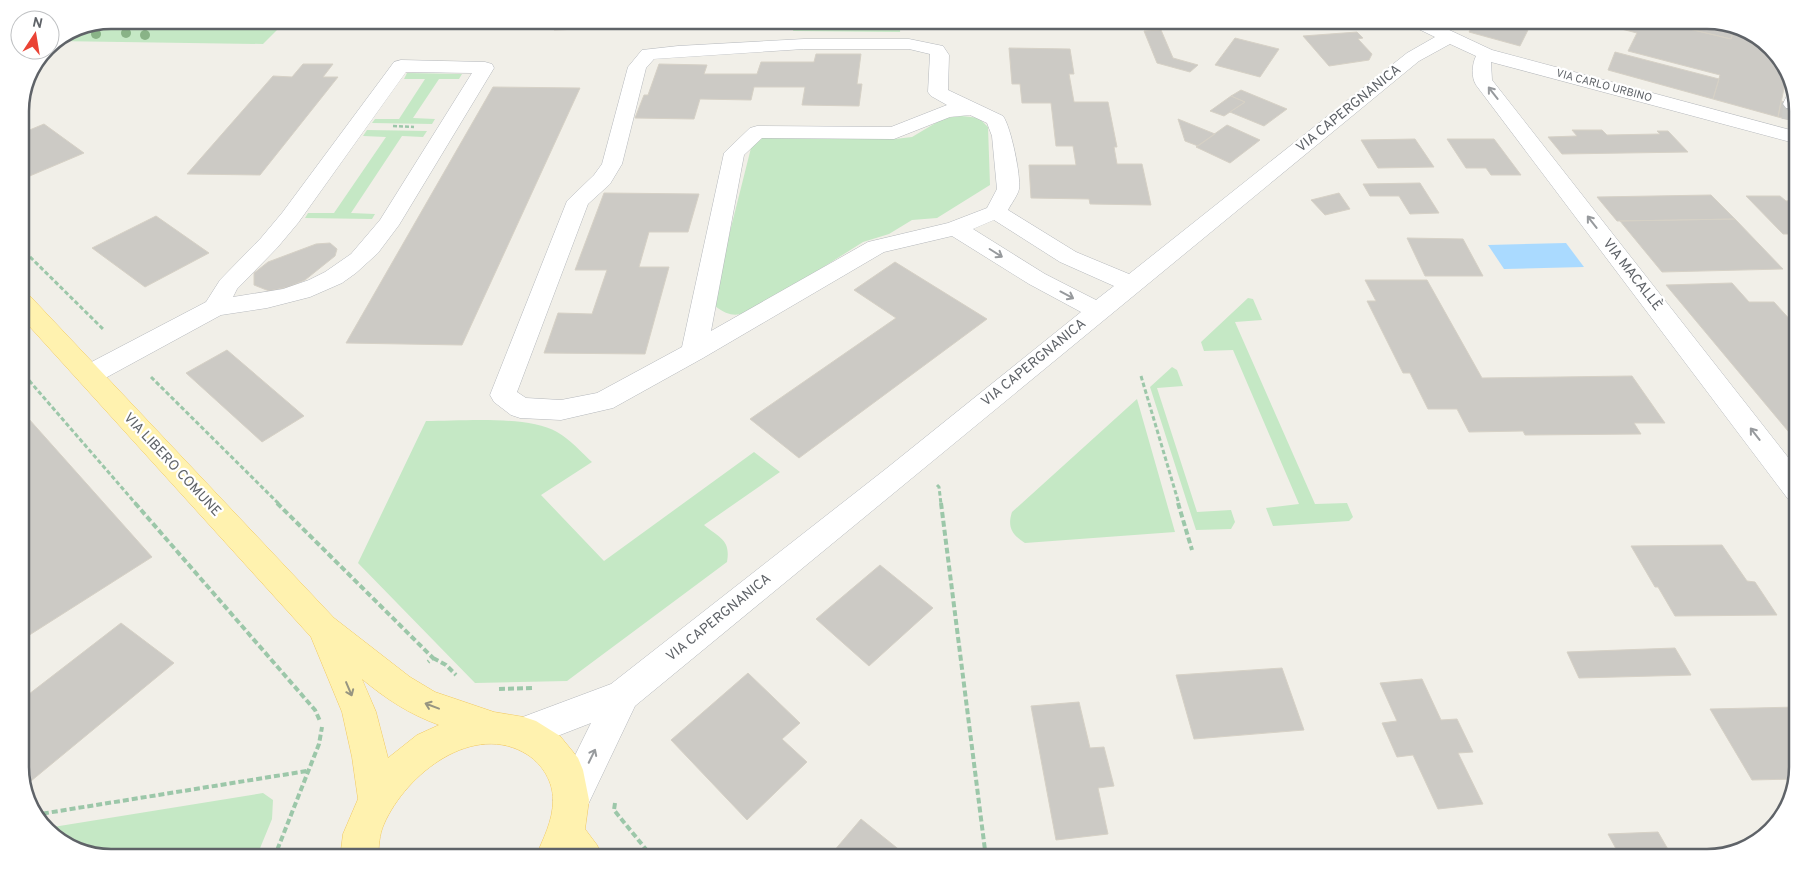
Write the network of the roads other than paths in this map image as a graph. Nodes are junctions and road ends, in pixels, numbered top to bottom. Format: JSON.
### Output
{"nodes":[{"id":1,"x":1439,"y":29,"type":"edge"},
{"id":2,"x":1486,"y":54,"type":"junction"},
{"id":3,"x":974,"y":109,"type":"junction"},
{"id":4,"x":1789,"y":118,"type":"edge"},
{"id":5,"x":996,"y":212,"type":"junction"},
{"id":6,"x":955,"y":228,"type":"junction"},
{"id":7,"x":1131,"y":284,"type":"junction"},
{"id":8,"x":215,"y":308,"type":"junction"},
{"id":9,"x":29,"y":311,"type":"edge"},
{"id":10,"x":1098,"y":311,"type":"junction"},
{"id":11,"x":694,"y":352,"type":"junction"},
{"id":12,"x":89,"y":376,"type":"junction"},
{"id":13,"x":1789,"y":479,"type":"edge"},
{"id":14,"x":323,"y":628,"type":"junction"},
{"id":15,"x":623,"y":695,"type":"junction"},
{"id":16,"x":509,"y":730,"type":"junction"},
{"id":17,"x":376,"y":799,"type":"junction"},
{"id":18,"x":569,"y":837,"type":"edge"},
{"id":19,"x":356,"y":849,"type":"edge"}],
"edges":[{"from":1,"to":2,"type":"street","name":"VIA CARLO URBINO"},
{"from":1,"to":7,"type":"street","name":"VIA CAPERGNANICA"},
{"from":2,"to":4,"type":"street","name":"VIA CARLO URBINO"},
{"from":13,"to":2,"type":"street","name":"VIA MACALLÈ","one_way":true},
{"from":3,"to":5,"type":"street"},
{"from":3,"to":11,"type":"street"},
{"from":3,"to":11,"type":"street"},
{"from":5,"to":6,"type":"street"},
{"from":5,"to":7,"type":"street"},
{"from":6,"to":10,"type":"street","one_way":true},
{"from":6,"to":11,"type":"street"},
{"from":7,"to":10,"type":"street","name":"VIA CAPERGNANICA"},
{"from":8,"to":8,"type":"street"},
{"from":8,"to":12,"type":"street"},
{"from":9,"to":12,"type":"main road","name":"VIA LIBERO COMUNE"},
{"from":10,"to":15,"type":"street","name":"VIA CAPERGNANICA"},
{"from":12,"to":14,"type":"main road","name":"VIA LIBERO COMUNE"},
{"from":16,"to":14,"type":"main road","name":"VIA LIBERO COMUNE","one_way":true},
{"from":14,"to":17,"type":"main road","name":"VIA LIBERO COMUNE","one_way":true},
{"from":15,"to":16,"type":"street","name":"VIA CAPERGNANICA"},
{"from":18,"to":15,"type":"street","name":"VIA CAPERGNANICA","one_way":true},
{"from":16,"to":17,"type":"main road"},
{"from":16,"to":18,"type":"main road","name":"VIA LIBERO COMUNE"},
{"from":17,"to":19,"type":"main road"}]}
